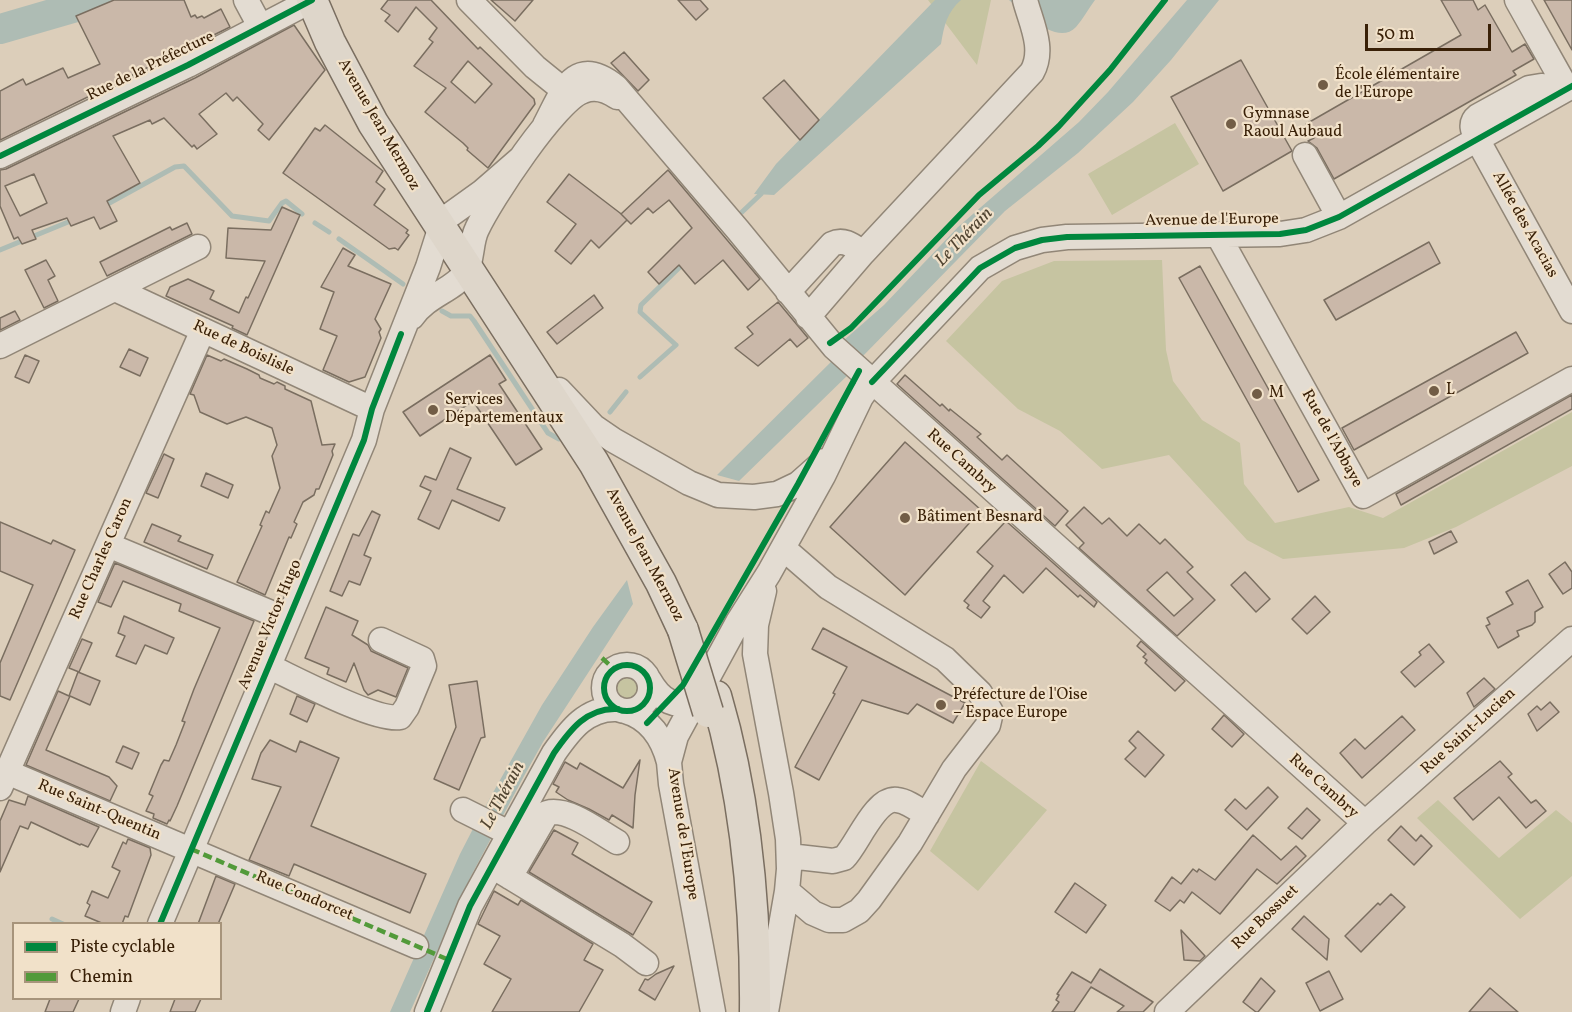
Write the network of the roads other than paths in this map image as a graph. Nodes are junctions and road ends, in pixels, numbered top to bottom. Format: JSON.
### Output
{"nodes":[{"id":1,"x":246,"y":0,"type":"edge"},
{"id":2,"x":312,"y":0,"type":"edge"},
{"id":3,"x":333,"y":0,"type":"edge"},
{"id":4,"x":469,"y":0,"type":"edge"},
{"id":5,"x":1025,"y":0,"type":"edge"},
{"id":6,"x":1519,"y":1,"type":"edge"},
{"id":7,"x":260,"y":26,"type":"junction"},
{"id":8,"x":574,"y":88,"type":"junction"},
{"id":9,"x":1570,"y":88,"type":"edge"},
{"id":10,"x":1477,"y":140,"type":"junction"},
{"id":11,"x":1305,"y":155,"type":"dead end"},
{"id":12,"x":0,"y":156,"type":"edge"},
{"id":13,"x":520,"y":159,"type":"junction"},
{"id":14,"x":1339,"y":216,"type":"junction"},
{"id":15,"x":1218,"y":235,"type":"junction"},
{"id":16,"x":461,"y":245,"type":"junction"},
{"id":17,"x":198,"y":247,"type":"dead end"},
{"id":18,"x":863,"y":253,"type":"junction"},
{"id":19,"x":115,"y":289,"type":"junction"},
{"id":20,"x":788,"y":292,"type":"junction"},
{"id":21,"x":1572,"y":310,"type":"edge"},
{"id":22,"x":808,"y":316,"type":"junction"},
{"id":23,"x":203,"y":330,"type":"junction"},
{"id":24,"x":402,"y":334,"type":"junction"},
{"id":25,"x":0,"y":346,"type":"edge"},
{"id":26,"x":865,"y":377,"type":"junction"},
{"id":27,"x":1572,"y":379,"type":"edge"},
{"id":28,"x":372,"y":409,"type":"junction"},
{"id":29,"x":594,"y":427,"type":"junction"},
{"id":30,"x":840,"y":441,"type":"junction"},
{"id":31,"x":108,"y":545,"type":"junction"},
{"id":32,"x":783,"y":548,"type":"junction"},
{"id":33,"x":769,"y":573,"type":"junction"},
{"id":34,"x":288,"y":620,"type":"junction"},
{"id":35,"x":687,"y":627,"type":"junction"},
{"id":36,"x":1572,"y":639,"type":"edge"},
{"id":37,"x":381,"y":640,"type":"dead end"},
{"id":38,"x":718,"y":659,"type":"junction"},
{"id":39,"x":756,"y":663,"type":"junction"},
{"id":40,"x":268,"y":666,"type":"junction"},
{"id":41,"x":649,"y":680,"type":"junction"},
{"id":42,"x":707,"y":701,"type":"junction"},
{"id":43,"x":622,"y":710,"type":"junction"},
{"id":44,"x":669,"y":762,"type":"junction"},
{"id":45,"x":4,"y":780,"type":"edge"},
{"id":46,"x":469,"y":813,"type":"dead end"},
{"id":47,"x":927,"y":815,"type":"junction"},
{"id":48,"x":1365,"y":823,"type":"junction"},
{"id":49,"x":513,"y":835,"type":"junction"},
{"id":50,"x":617,"y":842,"type":"dead end"},
{"id":51,"x":191,"y":849,"type":"junction"},
{"id":52,"x":789,"y":856,"type":"junction"},
{"id":53,"x":501,"y":872,"type":"junction"},
{"id":54,"x":787,"y":891,"type":"junction"},
{"id":55,"x":161,"y":922,"type":"edge"},
{"id":56,"x":417,"y":946,"type":"dead end"},
{"id":57,"x":646,"y":963,"type":"dead end"},
{"id":58,"x":427,"y":1012,"type":"edge"},
{"id":59,"x":713,"y":1012,"type":"edge"},
{"id":60,"x":744,"y":1012,"type":"edge"},
{"id":61,"x":755,"y":1012,"type":"edge"},
{"id":62,"x":766,"y":1012,"type":"edge"},
{"id":63,"x":1167,"y":1012,"type":"edge"}],
"edges":[{"from":1,"to":7,"type":"street"},
{"from":2,"to":7,"type":"street","name":"Rue de la Préfecture"},
{"from":2,"to":16,"type":"main road","name":"Avenue Jean Mermoz"},
{"from":3,"to":16,"type":"main road","name":"Avenue Jean Mermoz"},
{"from":4,"to":8,"type":"street"},
{"from":5,"to":18,"type":"street"},
{"from":6,"to":9,"type":"street"},
{"from":7,"to":12,"type":"street","name":"Rue de la Préfecture"},
{"from":8,"to":13,"type":"street","name":"Avenue Victor Hugo"},
{"from":8,"to":20,"type":"street","name":"Rue Cambry"},
{"from":9,"to":10,"type":"street","name":"Avenue de l'Europe"},
{"from":10,"to":14,"type":"street","name":"Avenue de l'Europe"},
{"from":10,"to":21,"type":"street","name":"Allée des Acacias"},
{"from":11,"to":14,"type":"street"},
{"from":13,"to":16,"type":"street","name":"Avenue Victor Hugo"},
{"from":13,"to":16,"type":"street","name":"Avenue Victor Hugo"},
{"from":14,"to":15,"type":"street","name":"Avenue de l'Europe"},
{"from":15,"to":26,"type":"street","name":"Avenue de l'Europe"},
{"from":15,"to":27,"type":"street","name":"Rue de l'Abbaye"},
{"from":16,"to":24,"type":"street","name":"Avenue Victor Hugo"},
{"from":16,"to":24,"type":"street","name":"Avenue Victor Hugo"},
{"from":16,"to":29,"type":"main road","name":"Avenue Jean Mermoz"},
{"from":16,"to":35,"type":"main road","name":"Avenue Jean Mermoz"},
{"from":17,"to":19,"type":"street"},
{"from":18,"to":20,"type":"street"},
{"from":18,"to":22,"type":"street"},
{"from":19,"to":23,"type":"street","name":"Rue de Boislisle"},
{"from":19,"to":25,"type":"street"},
{"from":20,"to":22,"type":"street","name":"Rue Cambry"},
{"from":22,"to":26,"type":"street","name":"Rue Cambry"},
{"from":23,"to":28,"type":"street","name":"Rue de Boislisle"},
{"from":23,"to":31,"type":"street","name":"Rue Charles Caron"},
{"from":24,"to":28,"type":"street","name":"Avenue Victor Hugo"},
{"from":26,"to":30,"type":"street","name":"Avenue de l'Europe"},
{"from":26,"to":48,"type":"street","name":"Rue Cambry"},
{"from":28,"to":34,"type":"street","name":"Avenue Victor Hugo"},
{"from":29,"to":30,"type":"street"},
{"from":29,"to":35,"type":"main road","name":"Avenue Jean Mermoz"},
{"from":30,"to":32,"type":"street","name":"Avenue de l'Europe"},
{"from":31,"to":34,"type":"street"},
{"from":31,"to":45,"type":"street","name":"Rue Charles Caron"},
{"from":32,"to":33,"type":"street","name":"Avenue de l'Europe"},
{"from":32,"to":47,"type":"street"},
{"from":33,"to":38,"type":"street","name":"Avenue de l'Europe"},
{"from":33,"to":39,"type":"street","name":"Avenue de l'Europe"},
{"from":34,"to":40,"type":"street","name":"Avenue Victor Hugo"},
{"from":35,"to":42,"type":"main road","name":"Avenue Jean Mermoz","bridge":true},
{"from":36,"to":48,"type":"street","name":"Rue Saint-Lucien"},
{"from":37,"to":40,"type":"street"},
{"from":38,"to":39,"type":"street"},
{"from":38,"to":42,"type":"street","name":"Avenue de l'Europe"},
{"from":39,"to":52,"type":"street","name":"Avenue de l'Europe"},
{"from":40,"to":51,"type":"street","name":"Avenue Victor Hugo"},
{"from":41,"to":42,"type":"street"},
{"from":41,"to":43,"type":"street"},
{"from":41,"to":43,"type":"street"},
{"from":42,"to":44,"type":"street","name":"Avenue de l'Europe"},
{"from":42,"to":60,"type":"main road","name":"Avenue Jean Mermoz"},
{"from":42,"to":61,"type":"main road","name":"Avenue Jean Mermoz"},
{"from":43,"to":44,"type":"street"},
{"from":43,"to":49,"type":"street"},
{"from":44,"to":59,"type":"street","name":"Avenue de l'Europe"},
{"from":45,"to":51,"type":"street","name":"Rue Saint-Quentin"},
{"from":46,"to":49,"type":"street"},
{"from":47,"to":52,"type":"street"},
{"from":47,"to":54,"type":"street"},
{"from":48,"to":63,"type":"street","name":"Rue Bossuet"},
{"from":49,"to":50,"type":"street"},
{"from":49,"to":53,"type":"street"},
{"from":51,"to":55,"type":"street","name":"Avenue Victor Hugo"},
{"from":51,"to":56,"type":"street","name":"Rue Condorcet"},
{"from":52,"to":54,"type":"street","name":"Avenue de l'Europe"},
{"from":53,"to":57,"type":"street"},
{"from":53,"to":58,"type":"street"},
{"from":54,"to":62,"type":"street","name":"Avenue de l'Europe"}]}
